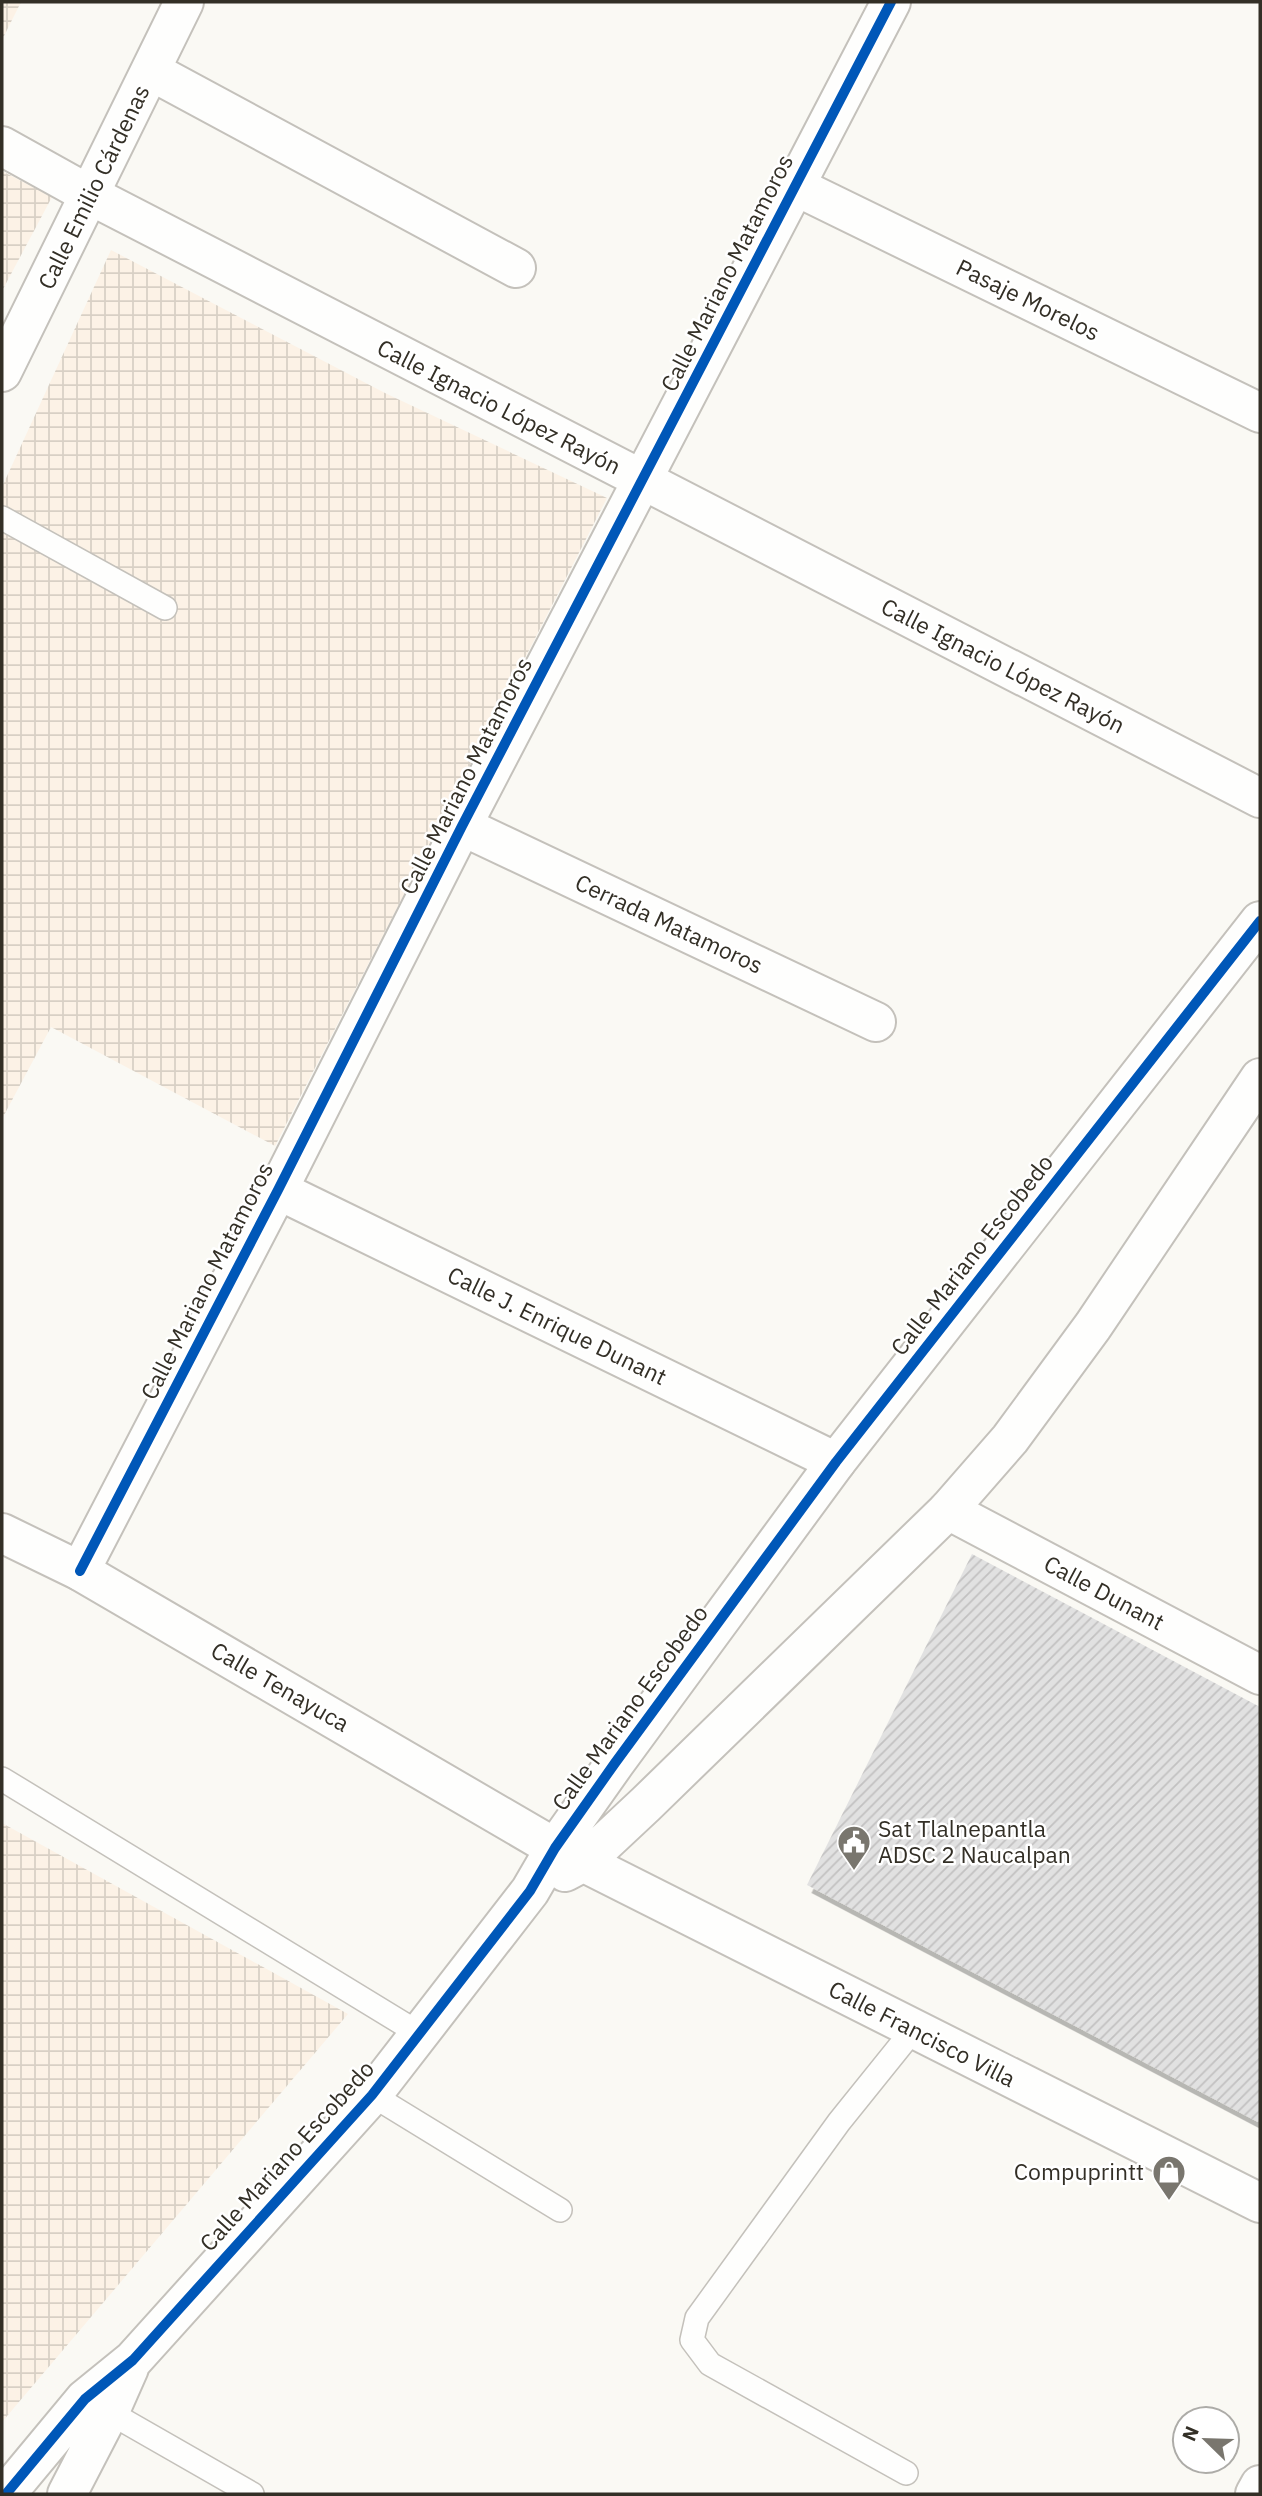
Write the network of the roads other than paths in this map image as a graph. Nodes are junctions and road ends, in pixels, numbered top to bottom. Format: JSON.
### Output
{"nodes":[{"id":1,"x":184,"y":2,"type":"edge"},
{"id":2,"x":891,"y":2,"type":"edge"},
{"id":3,"x":151,"y":71,"type":"junction"},
{"id":4,"x":2,"y":146,"type":"edge"},
{"id":5,"x":795,"y":186,"type":"junction"},
{"id":6,"x":90,"y":195,"type":"junction"},
{"id":7,"x":516,"y":268,"type":"dead end"},
{"id":8,"x":2,"y":372,"type":"edge"},
{"id":9,"x":1260,"y":413,"type":"edge"},
{"id":10,"x":643,"y":481,"type":"junction"},
{"id":11,"x":2,"y":518,"type":"edge"},
{"id":12,"x":165,"y":608,"type":"dead end"},
{"id":13,"x":1260,"y":798,"type":"edge"},
{"id":14,"x":463,"y":826,"type":"junction"},
{"id":15,"x":1260,"y":921,"type":"edge"},
{"id":16,"x":876,"y":1022,"type":"dead end"},
{"id":17,"x":1260,"y":1078,"type":"edge"},
{"id":18,"x":278,"y":1190,"type":"junction"},
{"id":19,"x":836,"y":1462,"type":"junction"},
{"id":20,"x":948,"y":1510,"type":"junction"},
{"id":21,"x":2,"y":1533,"type":"edge"},
{"id":22,"x":80,"y":1571,"type":"junction"},
{"id":23,"x":1260,"y":1675,"type":"edge"},
{"id":24,"x":2,"y":1779,"type":"edge"},
{"id":25,"x":569,"y":1855,"type":"junction"},
{"id":26,"x":913,"y":2030,"type":"junction"},
{"id":27,"x":420,"y":2034,"type":"junction"},
{"id":28,"x":372,"y":2095,"type":"junction"},
{"id":29,"x":1260,"y":2203,"type":"edge"},
{"id":30,"x":560,"y":2210,"type":"dead end"},
{"id":31,"x":97,"y":2405,"type":"junction"},
{"id":32,"x":906,"y":2473,"type":"dead end"},
{"id":33,"x":1260,"y":2485,"type":"edge"},
{"id":34,"x":6,"y":2494,"type":"edge"},
{"id":35,"x":67,"y":2494,"type":"edge"},
{"id":36,"x":252,"y":2494,"type":"edge"},
{"id":37,"x":1255,"y":2494,"type":"edge"}],
"edges":[{"from":1,"to":3,"type":"street","name":"Calle Emilio Cárdenas"},
{"from":2,"to":5,"type":"street","name":"Calle Mariano Matamoros"},
{"from":3,"to":6,"type":"street","name":"Calle Emilio Cárdenas"},
{"from":3,"to":7,"type":"street"},
{"from":4,"to":6,"type":"street","name":"Calle Ignacio López Rayón"},
{"from":5,"to":9,"type":"street","name":"Pasaje Morelos"},
{"from":5,"to":10,"type":"street","name":"Calle Mariano Matamoros"},
{"from":6,"to":8,"type":"street","name":"Calle Emilio Cárdenas"},
{"from":6,"to":10,"type":"street","name":"Calle Ignacio López Rayón"},
{"from":10,"to":13,"type":"street","name":"Calle Ignacio López Rayón"},
{"from":10,"to":14,"type":"street","name":"Calle Mariano Matamoros"},
{"from":11,"to":12,"type":"lane"},
{"from":14,"to":16,"type":"street","name":"Cerrada Matamoros"},
{"from":14,"to":18,"type":"street","name":"Calle Mariano Matamoros"},
{"from":15,"to":19,"type":"street","name":"Calle Mariano Escobedo"},
{"from":17,"to":20,"type":"street","name":"Calle Mariano Escobedo"},
{"from":18,"to":19,"type":"street","name":"Calle J. Enrique Dunant"},
{"from":18,"to":22,"type":"street","name":"Calle Mariano Matamoros"},
{"from":19,"to":25,"type":"street","name":"Calle Mariano Escobedo"},
{"from":20,"to":23,"type":"street","name":"Calle Dunant"},
{"from":20,"to":25,"type":"street","name":"Calle Mariano Escobedo"},
{"from":21,"to":22,"type":"street","name":"Calle Tenayuca"},
{"from":22,"to":25,"type":"street","name":"Calle Tenayuca"},
{"from":24,"to":27,"type":"lane"},
{"from":25,"to":26,"type":"street","name":"Calle Francisco Villa"},
{"from":25,"to":27,"type":"street","name":"Calle Mariano Escobedo"},
{"from":26,"to":29,"type":"street","name":"Calle Francisco Villa"},
{"from":26,"to":32,"type":"lane"},
{"from":27,"to":28,"type":"street","name":"Calle Mariano Escobedo"},
{"from":28,"to":30,"type":"lane"},
{"from":28,"to":31,"type":"street","name":"Calle Mariano Escobedo"},
{"from":31,"to":34,"type":"street","name":"Calle Mariano Escobedo"},
{"from":31,"to":35,"type":"street"},
{"from":31,"to":36,"type":"lane"},
{"from":33,"to":37,"type":"street"}]}
